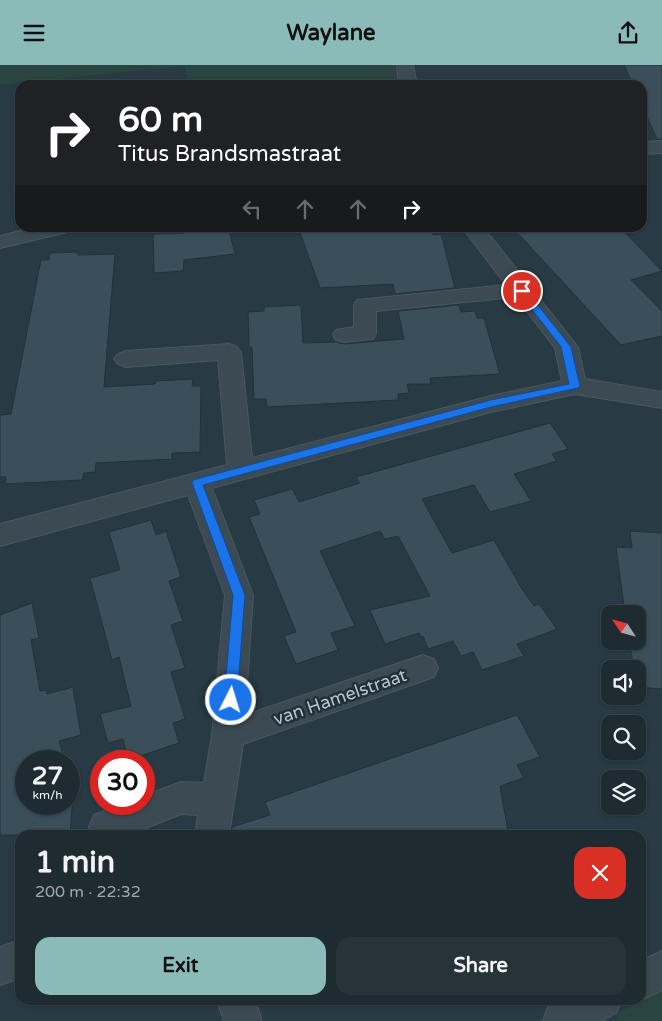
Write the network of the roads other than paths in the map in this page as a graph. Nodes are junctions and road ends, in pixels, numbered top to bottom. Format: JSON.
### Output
{"nodes":[{"id":1,"x":405,"y":65,"type":"edge"},
{"id":2,"x":407,"y":80,"type":"edge"},
{"id":3,"x":662,"y":147,"type":"edge"},
{"id":4,"x":647,"y":148,"type":"edge"},
{"id":5,"x":42,"y":232,"type":"edge"},
{"id":6,"x":476,"y":232,"type":"edge"},
{"id":7,"x":0,"y":241,"type":"edge"},
{"id":8,"x":522,"y":291,"type":"junction"},
{"id":9,"x":344,"y":335,"type":"dead end"},
{"id":10,"x":126,"y":359,"type":"dead end"},
{"id":11,"x":575,"y":386,"type":"junction"},
{"id":12,"x":662,"y":400,"type":"edge"},
{"id":13,"x":240,"y":471,"type":"junction"},
{"id":14,"x":197,"y":483,"type":"junction"},
{"id":15,"x":0,"y":535,"type":"edge"},
{"id":16,"x":423,"y":669,"type":"dead end"},
{"id":17,"x":228,"y":735,"type":"junction"},
{"id":18,"x":217,"y":800,"type":"junction"},
{"id":19,"x":106,"y":827,"type":"dead end"},
{"id":20,"x":213,"y":830,"type":"edge"},
{"id":21,"x":15,"y":961,"type":"edge"},
{"id":22,"x":0,"y":966,"type":"edge"},
{"id":23,"x":662,"y":970,"type":"edge"},
{"id":24,"x":646,"y":978,"type":"edge"},
{"id":25,"x":238,"y":1005,"type":"edge"},
{"id":26,"x":593,"y":1005,"type":"edge"},
{"id":27,"x":243,"y":1021,"type":"edge"},
{"id":28,"x":562,"y":1021,"type":"edge"}],
"edges":[{"from":1,"to":2,"type":"street"},
{"from":3,"to":4,"type":"street"},
{"from":5,"to":7,"type":"street"},
{"from":6,"to":8,"type":"street"},
{"from":8,"to":9,"type":"street"},
{"from":8,"to":11,"type":"street"},
{"from":10,"to":13,"type":"street"},
{"from":11,"to":12,"type":"street"},
{"from":11,"to":13,"type":"street"},
{"from":13,"to":14,"type":"street"},
{"from":14,"to":15,"type":"street"},
{"from":14,"to":17,"type":"street"},
{"from":16,"to":17,"type":"street","name":"van Hamelstraat"},
{"from":17,"to":18,"type":"street"},
{"from":18,"to":19,"type":"street"},
{"from":18,"to":20,"type":"street"},
{"from":21,"to":22,"type":"street"},
{"from":23,"to":24,"type":"street"},
{"from":25,"to":27,"type":"street"},
{"from":26,"to":28,"type":"street"}]}
